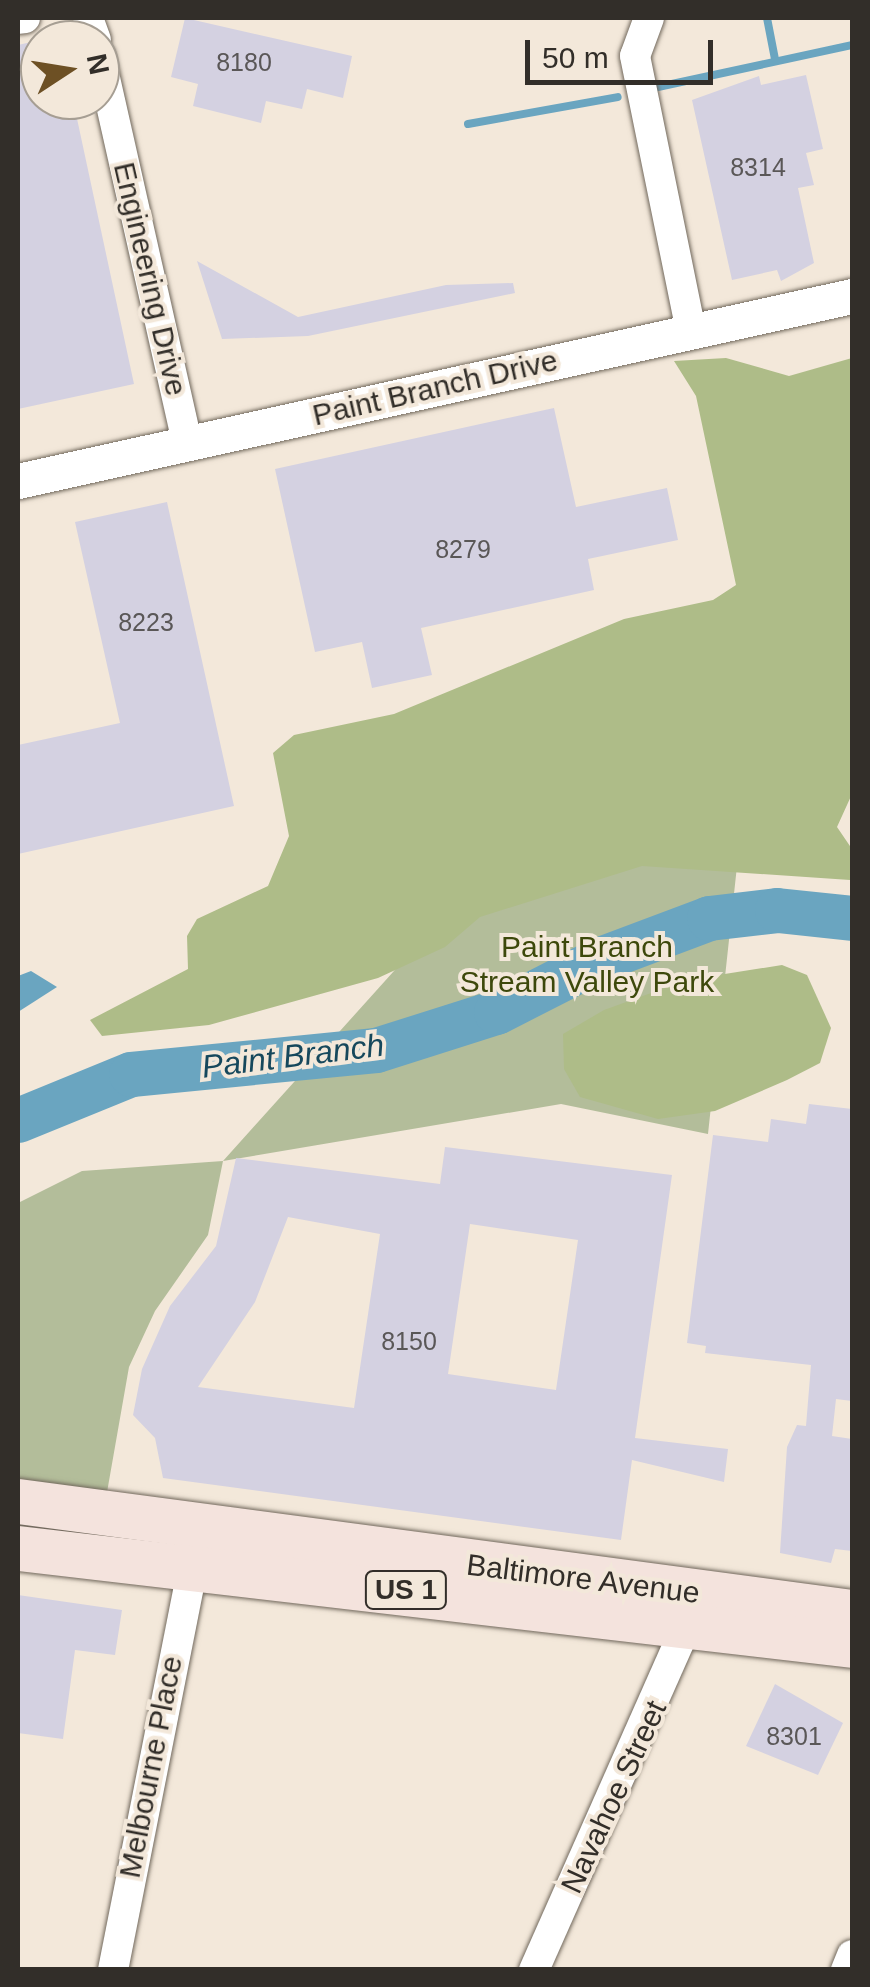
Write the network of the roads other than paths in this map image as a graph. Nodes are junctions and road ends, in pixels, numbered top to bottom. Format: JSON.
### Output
{"nodes":[{"id":1,"x":649,"y":18,"type":"edge"},
{"id":2,"x":114,"y":120,"type":"edge"},
{"id":3,"x":852,"y":296,"type":"edge"},
{"id":4,"x":691,"y":330,"type":"junction"},
{"id":5,"x":187,"y":442,"type":"junction"},
{"id":6,"x":18,"y":481,"type":"edge"},
{"id":7,"x":18,"y":1501,"type":"edge"},
{"id":8,"x":18,"y":1548,"type":"edge"},
{"id":9,"x":193,"y":1566,"type":"junction"},
{"id":10,"x":852,"y":1612,"type":"edge"},
{"id":11,"x":688,"y":1623,"type":"junction"},
{"id":12,"x":852,"y":1644,"type":"edge"},
{"id":13,"x":852,"y":1955,"type":"edge"},
{"id":14,"x":112,"y":1970,"type":"edge"},
{"id":15,"x":534,"y":1970,"type":"edge"},
{"id":16,"x":846,"y":1970,"type":"edge"}],
"edges":[{"from":1,"to":4,"type":"street"},
{"from":2,"to":5,"type":"street","name":"Engineering Drive"},
{"from":3,"to":4,"type":"street","name":"Paint Branch Drive"},
{"from":4,"to":5,"type":"street","name":"Paint Branch Drive"},
{"from":5,"to":6,"type":"street","name":"Paint Branch Drive"},
{"from":7,"to":10,"type":"main road","name":"Baltimore Avenue","number":"US 1"},
{"from":8,"to":9,"type":"main road","name":"Baltimore Avenue","number":"US 1"},
{"from":9,"to":11,"type":"main road","name":"Baltimore Avenue","number":"US 1"},
{"from":9,"to":14,"type":"street","name":"Melbourne Place"},
{"from":11,"to":12,"type":"main road","name":"Baltimore Avenue","number":"US 1"},
{"from":11,"to":15,"type":"street","name":"Navahoe Street"},
{"from":13,"to":16,"type":"street"}]}
